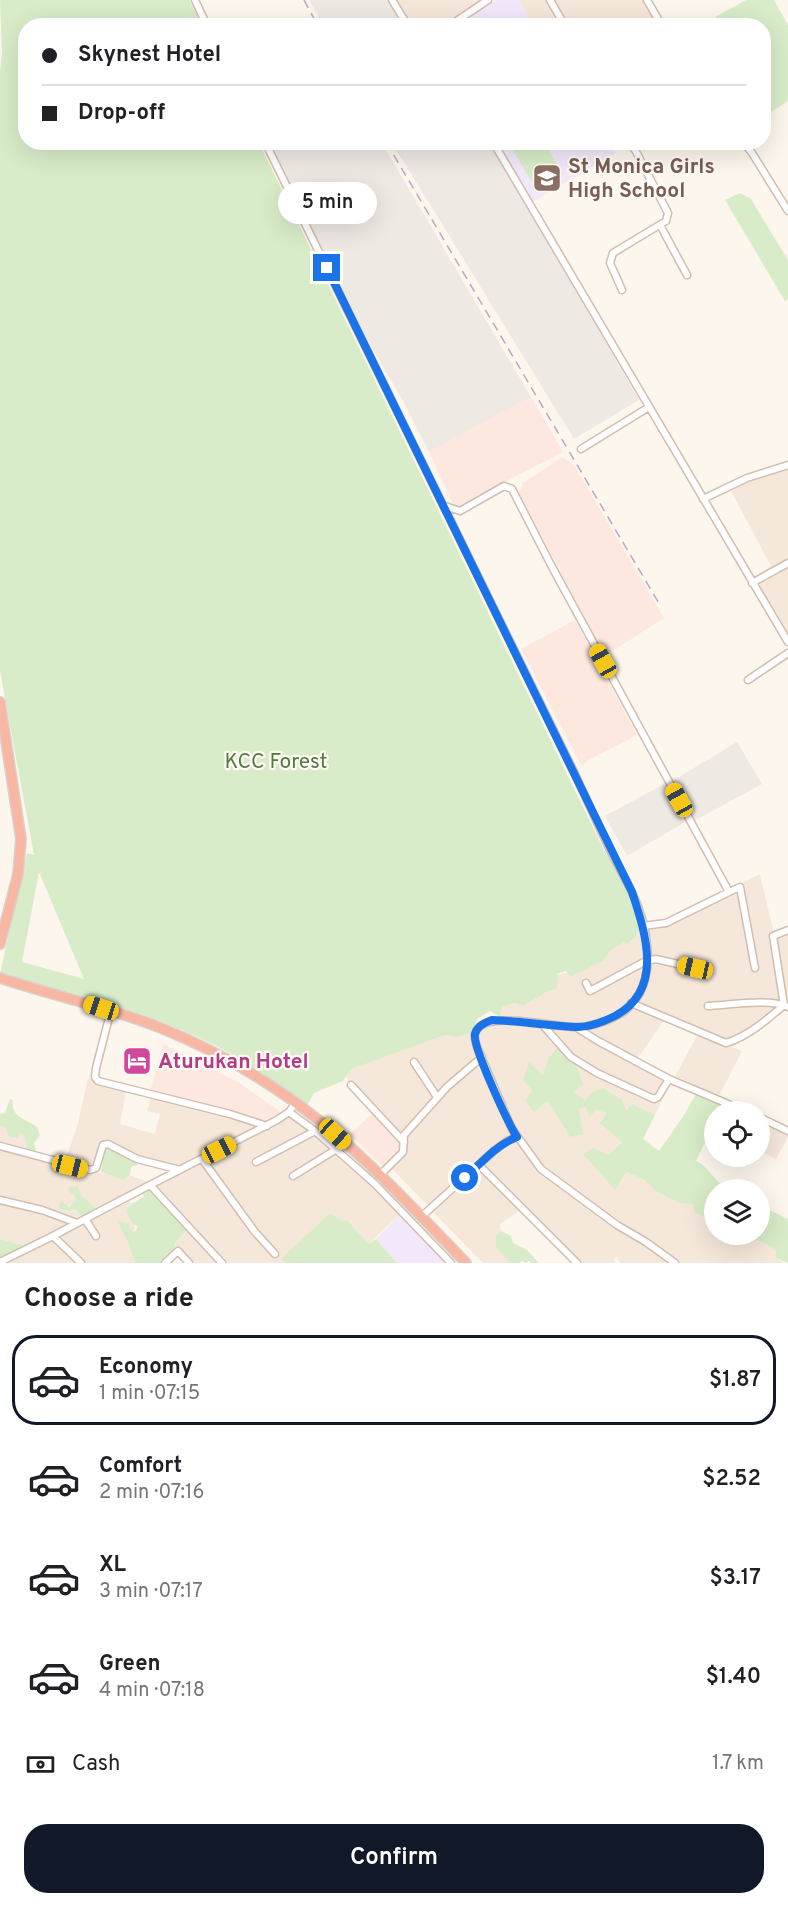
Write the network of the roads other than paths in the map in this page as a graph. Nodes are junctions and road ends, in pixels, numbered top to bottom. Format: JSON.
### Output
{"nodes":[{"id":1,"x":195,"y":0,"type":"edge"},
{"id":2,"x":392,"y":0,"type":"edge"},
{"id":3,"x":550,"y":0,"type":"edge"},
{"id":4,"x":647,"y":0,"type":"edge"},
{"id":5,"x":483,"y":1,"type":"edge"},
{"id":6,"x":203,"y":18,"type":"edge"},
{"id":7,"x":403,"y":18,"type":"edge"},
{"id":8,"x":460,"y":18,"type":"edge"},
{"id":9,"x":560,"y":18,"type":"edge"},
{"id":10,"x":657,"y":18,"type":"edge"},
{"id":11,"x":269,"y":150,"type":"edge"},
{"id":12,"x":498,"y":150,"type":"edge"},
{"id":13,"x":634,"y":150,"type":"edge"},
{"id":14,"x":750,"y":150,"type":"edge"},
{"id":15,"x":788,"y":212,"type":"edge"},
{"id":16,"x":660,"y":225,"type":"junction"},
{"id":17,"x":687,"y":275,"type":"dead end"},
{"id":18,"x":622,"y":290,"type":"dead end"},
{"id":19,"x":649,"y":406,"type":"junction"},
{"id":20,"x":581,"y":449,"type":"dead end"},
{"id":21,"x":788,"y":465,"type":"edge"},
{"id":22,"x":703,"y":499,"type":"junction"},
{"id":23,"x":445,"y":506,"type":"junction"},
{"id":24,"x":788,"y":563,"type":"edge"},
{"id":25,"x":752,"y":583,"type":"junction"},
{"id":26,"x":788,"y":642,"type":"edge"},
{"id":27,"x":788,"y":653,"type":"edge"},
{"id":28,"x":748,"y":680,"type":"dead end"},
{"id":29,"x":0,"y":702,"type":"edge"},
{"id":30,"x":729,"y":892,"type":"junction"},
{"id":31,"x":2,"y":926,"type":"edge"},
{"id":32,"x":643,"y":926,"type":"junction"},
{"id":33,"x":788,"y":930,"type":"edge"},
{"id":34,"x":0,"y":943,"type":"edge"},
{"id":35,"x":646,"y":961,"type":"junction"},
{"id":36,"x":695,"y":968,"type":"dead end"},
{"id":37,"x":755,"y":968,"type":"dead end"},
{"id":38,"x":0,"y":978,"type":"edge"},
{"id":39,"x":586,"y":983,"type":"dead end"},
{"id":40,"x":631,"y":1003,"type":"junction"},
{"id":41,"x":708,"y":1006,"type":"dead end"},
{"id":42,"x":786,"y":1006,"type":"edge"},
{"id":43,"x":111,"y":1010,"type":"junction"},
{"id":44,"x":541,"y":1023,"type":"junction"},
{"id":45,"x":577,"y":1027,"type":"junction"},
{"id":46,"x":482,"y":1057,"type":"junction"},
{"id":47,"x":414,"y":1062,"type":"dead end"},
{"id":48,"x":669,"y":1079,"type":"junction"},
{"id":49,"x":351,"y":1085,"type":"dead end"},
{"id":50,"x":437,"y":1098,"type":"junction"},
{"id":51,"x":721,"y":1101,"type":"edge"},
{"id":52,"x":292,"y":1108,"type":"junction"},
{"id":53,"x":770,"y":1122,"type":"edge"},
{"id":54,"x":267,"y":1126,"type":"junction"},
{"id":55,"x":315,"y":1131,"type":"junction"},
{"id":56,"x":788,"y":1131,"type":"edge"},
{"id":57,"x":517,"y":1137,"type":"junction"},
{"id":58,"x":404,"y":1142,"type":"junction"},
{"id":59,"x":0,"y":1146,"type":"edge"},
{"id":60,"x":341,"y":1146,"type":"junction"},
{"id":61,"x":202,"y":1159,"type":"junction"},
{"id":62,"x":256,"y":1162,"type":"dead end"},
{"id":63,"x":479,"y":1164,"type":"junction"},
{"id":64,"x":180,"y":1170,"type":"junction"},
{"id":65,"x":380,"y":1175,"type":"junction"},
{"id":66,"x":293,"y":1176,"type":"dead end"},
{"id":67,"x":150,"y":1185,"type":"junction"},
{"id":68,"x":0,"y":1200,"type":"edge"},
{"id":69,"x":421,"y":1217,"type":"junction"},
{"id":70,"x":85,"y":1219,"type":"junction"},
{"id":71,"x":77,"y":1223,"type":"junction"},
{"id":72,"x":53,"y":1236,"type":"junction"},
{"id":73,"x":96,"y":1236,"type":"dead end"},
{"id":74,"x":275,"y":1254,"type":"dead end"},
{"id":75,"x":0,"y":1262,"type":"edge"},
{"id":76,"x":81,"y":1263,"type":"edge"},
{"id":77,"x":165,"y":1263,"type":"edge"},
{"id":78,"x":189,"y":1263,"type":"edge"},
{"id":79,"x":222,"y":1263,"type":"edge"},
{"id":80,"x":451,"y":1263,"type":"edge"},
{"id":81,"x":466,"y":1263,"type":"edge"},
{"id":82,"x":577,"y":1263,"type":"edge"},
{"id":83,"x":675,"y":1263,"type":"edge"}],
"edges":[{"from":1,"to":6,"type":"street"},
{"from":2,"to":7,"type":"street"},
{"from":3,"to":9,"type":"street"},
{"from":4,"to":10,"type":"street"},
{"from":5,"to":8,"type":"street"},
{"from":11,"to":23,"type":"street"},
{"from":12,"to":19,"type":"street"},
{"from":13,"to":16,"type":"street"},
{"from":14,"to":15,"type":"street"},
{"from":16,"to":17,"type":"street"},
{"from":16,"to":18,"type":"street"},
{"from":19,"to":20,"type":"street"},
{"from":19,"to":22,"type":"street"},
{"from":21,"to":22,"type":"street"},
{"from":22,"to":25,"type":"street"},
{"from":23,"to":30,"type":"street"},
{"from":23,"to":32,"type":"street"},
{"from":24,"to":25,"type":"street"},
{"from":25,"to":26,"type":"street"},
{"from":27,"to":28,"type":"street"},
{"from":29,"to":31,"type":"highway"},
{"from":30,"to":32,"type":"street"},
{"from":30,"to":37,"type":"street"},
{"from":31,"to":34,"type":"highway"},
{"from":32,"to":35,"type":"street"},
{"from":33,"to":42,"type":"street"},
{"from":35,"to":36,"type":"street"},
{"from":35,"to":39,"type":"street"},
{"from":35,"to":40,"type":"street"},
{"from":38,"to":43,"type":"highway"},
{"from":40,"to":42,"type":"street"},
{"from":40,"to":45,"type":"street"},
{"from":41,"to":42,"type":"street"},
{"from":43,"to":52,"type":"highway"},
{"from":43,"to":54,"type":"street"},
{"from":44,"to":45,"type":"street"},
{"from":44,"to":46,"type":"street"},
{"from":44,"to":48,"type":"street"},
{"from":45,"to":48,"type":"street"},
{"from":46,"to":50,"type":"street"},
{"from":46,"to":57,"type":"street"},
{"from":47,"to":50,"type":"street"},
{"from":48,"to":51,"type":"street"},
{"from":49,"to":58,"type":"street"},
{"from":50,"to":58,"type":"street"},
{"from":52,"to":54,"type":"street"},
{"from":52,"to":55,"type":"street"},
{"from":52,"to":60,"type":"highway"},
{"from":53,"to":56,"type":"street"},
{"from":54,"to":61,"type":"street"},
{"from":55,"to":60,"type":"street"},
{"from":55,"to":62,"type":"street"},
{"from":57,"to":63,"type":"street"},
{"from":57,"to":83,"type":"street"},
{"from":58,"to":65,"type":"street"},
{"from":59,"to":64,"type":"street"},
{"from":60,"to":65,"type":"highway"},
{"from":60,"to":66,"type":"street"},
{"from":60,"to":80,"type":"street"},
{"from":61,"to":64,"type":"street"},
{"from":61,"to":74,"type":"street"},
{"from":63,"to":69,"type":"street"},
{"from":63,"to":82,"type":"street"},
{"from":64,"to":67,"type":"street"},
{"from":65,"to":69,"type":"highway"},
{"from":67,"to":70,"type":"street"},
{"from":67,"to":79,"type":"street"},
{"from":68,"to":71,"type":"street"},
{"from":69,"to":81,"type":"highway"},
{"from":70,"to":71,"type":"street"},
{"from":70,"to":73,"type":"street"},
{"from":71,"to":72,"type":"street"},
{"from":72,"to":75,"type":"street"},
{"from":72,"to":76,"type":"street"},
{"from":77,"to":78,"type":"street"}]}
